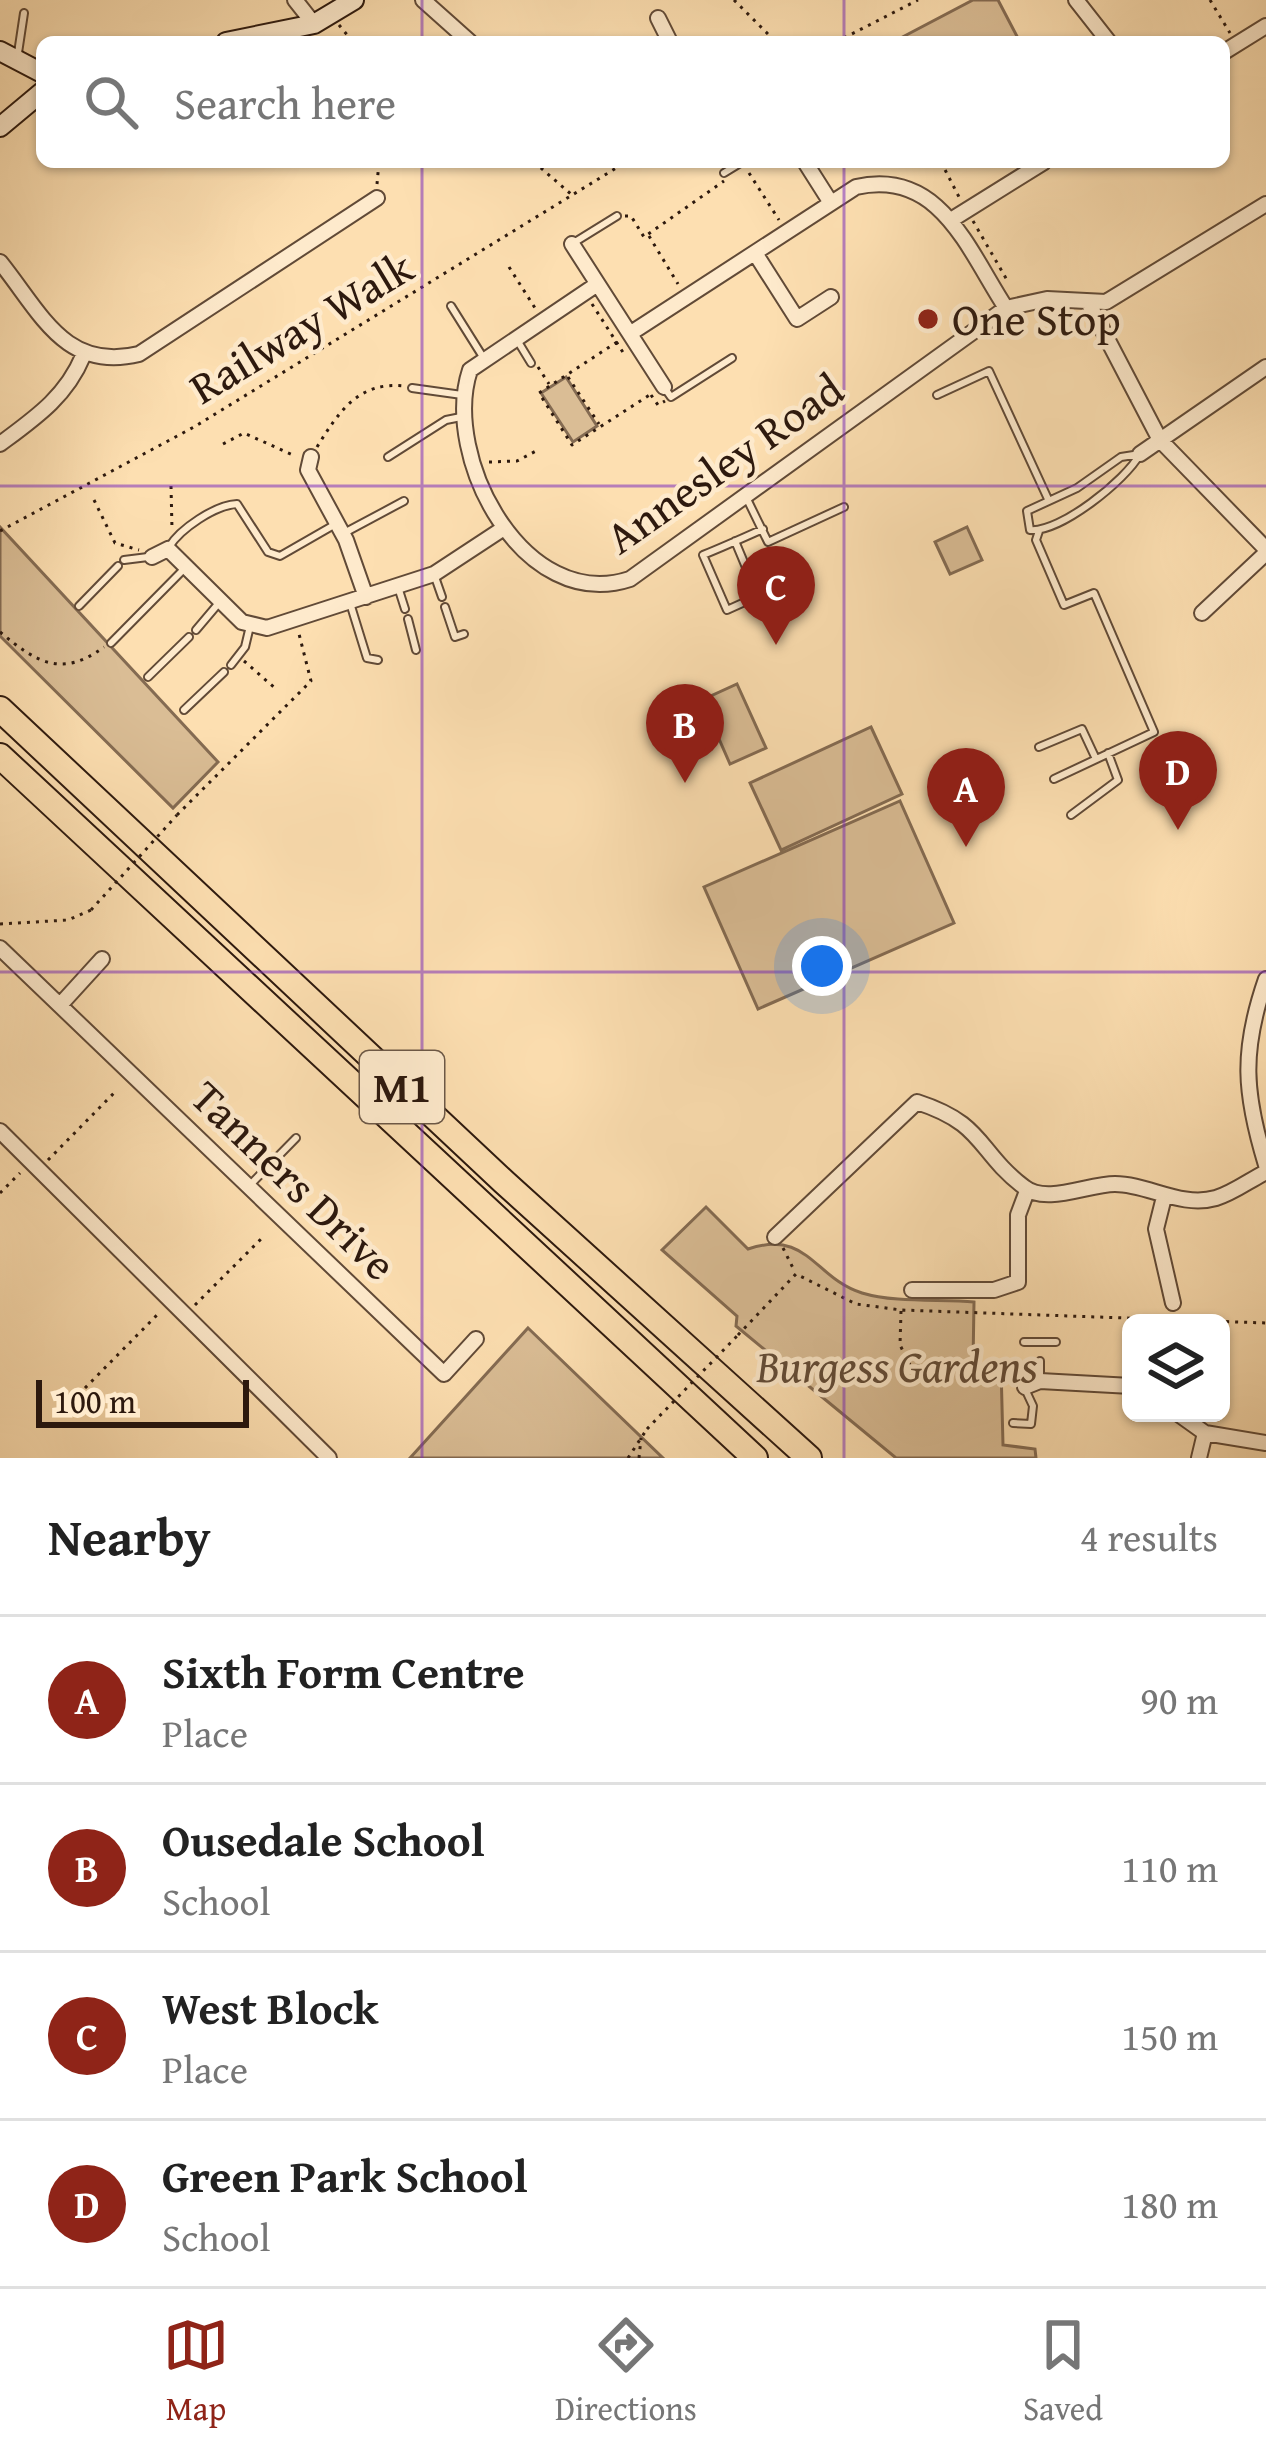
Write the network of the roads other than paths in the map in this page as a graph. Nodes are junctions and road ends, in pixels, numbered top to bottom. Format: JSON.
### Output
{"nodes":[{"id":1,"x":295,"y":0,"type":"edge"},
{"id":2,"x":354,"y":0,"type":"edge"},
{"id":3,"x":423,"y":0,"type":"edge"},
{"id":4,"x":1076,"y":0,"type":"edge"},
{"id":5,"x":24,"y":13,"type":"dead end"},
{"id":6,"x":658,"y":18,"type":"dead end"},
{"id":7,"x":322,"y":20,"type":"junction"},
{"id":8,"x":1266,"y":26,"type":"edge"},
{"id":9,"x":252,"y":36,"type":"edge"},
{"id":10,"x":463,"y":36,"type":"edge"},
{"id":11,"x":667,"y":36,"type":"edge"},
{"id":12,"x":1104,"y":36,"type":"edge"},
{"id":13,"x":1230,"y":48,"type":"edge"},
{"id":14,"x":9,"y":54,"type":"edge"},
{"id":15,"x":36,"y":70,"type":"edge"},
{"id":16,"x":36,"y":97,"type":"edge"},
{"id":17,"x":0,"y":127,"type":"edge"},
{"id":18,"x":733,"y":168,"type":"edge"},
{"id":19,"x":809,"y":168,"type":"edge"},
{"id":20,"x":1034,"y":168,"type":"edge"},
{"id":21,"x":724,"y":173,"type":"dead end"},
{"id":22,"x":377,"y":198,"type":"road end"},
{"id":23,"x":831,"y":203,"type":"junction"},
{"id":24,"x":1266,"y":204,"type":"edge"},
{"id":25,"x":617,"y":216,"type":"road end"},
{"id":26,"x":952,"y":220,"type":"junction"},
{"id":27,"x":572,"y":244,"type":"joint"},
{"id":28,"x":755,"y":253,"type":"junction"},
{"id":29,"x":0,"y":262,"type":"edge"},
{"id":30,"x":596,"y":285,"type":"junction"},
{"id":31,"x":831,"y":297,"type":"dead end"},
{"id":32,"x":1089,"y":304,"type":"junction"},
{"id":33,"x":451,"y":306,"type":"dead end"},
{"id":34,"x":1006,"y":308,"type":"junction"},
{"id":35,"x":515,"y":337,"type":"junction"},
{"id":36,"x":624,"y":338,"type":"junction"},
{"id":37,"x":83,"y":356,"type":"junction"},
{"id":38,"x":483,"y":358,"type":"junction"},
{"id":39,"x":732,"y":358,"type":"dead end"},
{"id":40,"x":530,"y":363,"type":"road end"},
{"id":41,"x":1266,"y":367,"type":"edge"},
{"id":42,"x":412,"y":388,"type":"road end"},
{"id":43,"x":657,"y":390,"type":"joint"},
{"id":44,"x":462,"y":395,"type":"junction"},
{"id":45,"x":937,"y":395,"type":"dead end"},
{"id":46,"x":461,"y":417,"type":"junction"},
{"id":47,"x":1160,"y":440,"type":"junction"},
{"id":48,"x":0,"y":444,"type":"edge"},
{"id":49,"x":1140,"y":454,"type":"junction"},
{"id":50,"x":388,"y":457,"type":"dead end"},
{"id":51,"x":311,"y":458,"type":"road end"},
{"id":52,"x":746,"y":496,"type":"junction"},
{"id":53,"x":1048,"y":499,"type":"junction"},
{"id":54,"x":404,"y":501,"type":"dead end"},
{"id":55,"x":844,"y":507,"type":"dead end"},
{"id":56,"x":340,"y":528,"type":"junction"},
{"id":57,"x":504,"y":528,"type":"junction"},
{"id":58,"x":763,"y":529,"type":"junction"},
{"id":59,"x":1039,"y":531,"type":"junction"},
{"id":60,"x":735,"y":541,"type":"junction"},
{"id":61,"x":172,"y":542,"type":"junction"},
{"id":62,"x":1266,"y":551,"type":"edge"},
{"id":63,"x":147,"y":557,"type":"joint"},
{"id":64,"x":186,"y":567,"type":"junction"},
{"id":65,"x":434,"y":574,"type":"junction"},
{"id":66,"x":398,"y":586,"type":"junction"},
{"id":67,"x":442,"y":597,"type":"dead end"},
{"id":68,"x":358,"y":600,"type":"junction"},
{"id":69,"x":220,"y":601,"type":"junction"},
{"id":70,"x":79,"y":606,"type":"dead end"},
{"id":71,"x":446,"y":607,"type":"dead end"},
{"id":72,"x":1202,"y":613,"type":"dead end"},
{"id":73,"x":250,"y":626,"type":"junction"},
{"id":74,"x":196,"y":630,"type":"dead end"},
{"id":75,"x":464,"y":634,"type":"dead end"},
{"id":76,"x":189,"y":637,"type":"dead end"},
{"id":77,"x":111,"y":643,"type":"road end"},
{"id":78,"x":416,"y":650,"type":"dead end"},
{"id":79,"x":378,"y":660,"type":"dead end"},
{"id":80,"x":231,"y":664,"type":"dead end"},
{"id":81,"x":224,"y":672,"type":"dead end"},
{"id":82,"x":148,"y":677,"type":"dead end"},
{"id":83,"x":0,"y":709,"type":"edge"},
{"id":84,"x":184,"y":710,"type":"dead end"},
{"id":85,"x":1039,"y":747,"type":"dead end"},
{"id":86,"x":1108,"y":753,"type":"junction"},
{"id":87,"x":0,"y":755,"type":"edge"},
{"id":88,"x":1096,"y":759,"type":"junction"},
{"id":89,"x":1054,"y":779,"type":"dead end"},
{"id":90,"x":1071,"y":814,"type":"dead end"},
{"id":91,"x":0,"y":948,"type":"edge"},
{"id":92,"x":102,"y":959,"type":"dead end"},
{"id":93,"x":1266,"y":979,"type":"edge"},
{"id":94,"x":61,"y":1004,"type":"junction"},
{"id":95,"x":0,"y":1131,"type":"edge"},
{"id":96,"x":296,"y":1138,"type":"dead end"},
{"id":97,"x":1266,"y":1168,"type":"edge"},
{"id":98,"x":248,"y":1187,"type":"junction"},
{"id":99,"x":1027,"y":1191,"type":"junction"},
{"id":100,"x":1164,"y":1197,"type":"junction"},
{"id":101,"x":775,"y":1237,"type":"road end"},
{"id":102,"x":912,"y":1290,"type":"dead end"},
{"id":103,"x":1173,"y":1303,"type":"dead end"},
{"id":104,"x":476,"y":1339,"type":"dead end"},
{"id":105,"x":1024,"y":1342,"type":"dead end"},
{"id":106,"x":1056,"y":1342,"type":"dead end"},
{"id":107,"x":1040,"y":1361,"type":"dead end"},
{"id":108,"x":1032,"y":1384,"type":"junction"},
{"id":109,"x":1122,"y":1386,"type":"edge"},
{"id":110,"x":1190,"y":1422,"type":"edge"},
{"id":111,"x":1013,"y":1423,"type":"dead end"},
{"id":112,"x":1205,"y":1433,"type":"junction"},
{"id":113,"x":1266,"y":1443,"type":"edge"},
{"id":114,"x":329,"y":1458,"type":"edge"},
{"id":115,"x":755,"y":1458,"type":"edge"},
{"id":116,"x":809,"y":1458,"type":"edge"},
{"id":117,"x":1199,"y":1458,"type":"edge"}],
"edges":[{"from":1,"to":7,"type":"street"},
{"from":2,"to":7,"type":"street"},
{"from":3,"to":10,"type":"street"},
{"from":4,"to":12,"type":"street"},
{"from":5,"to":14,"type":"lane"},
{"from":6,"to":11,"type":"street"},
{"from":7,"to":9,"type":"street"},
{"from":8,"to":13,"type":"street"},
{"from":14,"to":15,"type":"street"},
{"from":16,"to":17,"type":"street"},
{"from":18,"to":21,"type":"lane"},
{"from":19,"to":23,"type":"street"},
{"from":20,"to":26,"type":"street"},
{"from":22,"to":37,"type":"street"},
{"from":23,"to":26,"type":"street"},
{"from":23,"to":28,"type":"street"},
{"from":24,"to":32,"type":"street","name":"Annesley Road"},
{"from":25,"to":27,"type":"lane"},
{"from":26,"to":34,"type":"street"},
{"from":27,"to":30,"type":"street"},
{"from":28,"to":31,"type":"street"},
{"from":28,"to":36,"type":"street"},
{"from":29,"to":37,"type":"street"},
{"from":30,"to":35,"type":"street","name":"Annesley Road"},
{"from":30,"to":36,"type":"street"},
{"from":32,"to":34,"type":"street","name":"Annesley Road"},
{"from":32,"to":47,"type":"street"},
{"from":33,"to":38,"type":"lane"},
{"from":34,"to":52,"type":"street","name":"Annesley Road"},
{"from":35,"to":38,"type":"street","name":"Annesley Road"},
{"from":35,"to":40,"type":"lane"},
{"from":36,"to":43,"type":"street"},
{"from":37,"to":48,"type":"street"},
{"from":38,"to":44,"type":"street","name":"Annesley Road"},
{"from":39,"to":43,"type":"lane"},
{"from":41,"to":47,"type":"street"},
{"from":42,"to":44,"type":"lane"},
{"from":44,"to":46,"type":"street","name":"Annesley Road"},
{"from":45,"to":53,"type":"lane"},
{"from":46,"to":50,"type":"lane"},
{"from":46,"to":57,"type":"street","name":"Annesley Road"},
{"from":47,"to":49,"type":"street"},
{"from":47,"to":62,"type":"street"},
{"from":49,"to":53,"type":"lane"},
{"from":49,"to":59,"type":"lane"},
{"from":51,"to":56,"type":"street"},
{"from":52,"to":57,"type":"street","name":"Annesley Road"},
{"from":52,"to":58,"type":"lane"},
{"from":53,"to":59,"type":"lane"},
{"from":54,"to":56,"type":"lane"},
{"from":55,"to":58,"type":"lane"},
{"from":56,"to":61,"type":"lane"},
{"from":56,"to":68,"type":"street"},
{"from":57,"to":65,"type":"street"},
{"from":58,"to":60,"type":"lane"},
{"from":59,"to":86,"type":"lane"},
{"from":60,"to":60,"type":"lane"},
{"from":61,"to":63,"type":"street"},
{"from":61,"to":64,"type":"street"},
{"from":62,"to":72,"type":"street"},
{"from":63,"to":70,"type":"lane"},
{"from":64,"to":69,"type":"street"},
{"from":64,"to":77,"type":"lane"},
{"from":65,"to":66,"type":"street"},
{"from":65,"to":67,"type":"lane"},
{"from":66,"to":68,"type":"street"},
{"from":66,"to":78,"type":"lane"},
{"from":68,"to":73,"type":"street"},
{"from":68,"to":79,"type":"lane"},
{"from":69,"to":73,"type":"street"},
{"from":69,"to":74,"type":"lane"},
{"from":71,"to":75,"type":"lane"},
{"from":73,"to":80,"type":"lane"},
{"from":76,"to":82,"type":"lane"},
{"from":81,"to":84,"type":"lane"},
{"from":83,"to":116,"type":"highway","number":"M1"},
{"from":85,"to":88,"type":"lane"},
{"from":86,"to":88,"type":"lane"},
{"from":86,"to":90,"type":"lane"},
{"from":87,"to":115,"type":"highway","number":"M1"},
{"from":88,"to":89,"type":"lane"},
{"from":91,"to":94,"type":"street","name":"Tanners Drive"},
{"from":92,"to":94,"type":"street"},
{"from":93,"to":97,"type":"street"},
{"from":94,"to":98,"type":"street","name":"Tanners Drive"},
{"from":95,"to":114,"type":"street"},
{"from":96,"to":98,"type":"lane"},
{"from":97,"to":100,"type":"street"},
{"from":98,"to":104,"type":"street","name":"Tanners Drive"},
{"from":99,"to":100,"type":"street"},
{"from":99,"to":101,"type":"street"},
{"from":99,"to":102,"type":"street"},
{"from":100,"to":103,"type":"street"},
{"from":105,"to":106,"type":"lane"},
{"from":107,"to":108,"type":"lane"},
{"from":108,"to":109,"type":"street"},
{"from":108,"to":111,"type":"lane"},
{"from":110,"to":112,"type":"street"},
{"from":112,"to":113,"type":"street"},
{"from":112,"to":117,"type":"street"}]}
